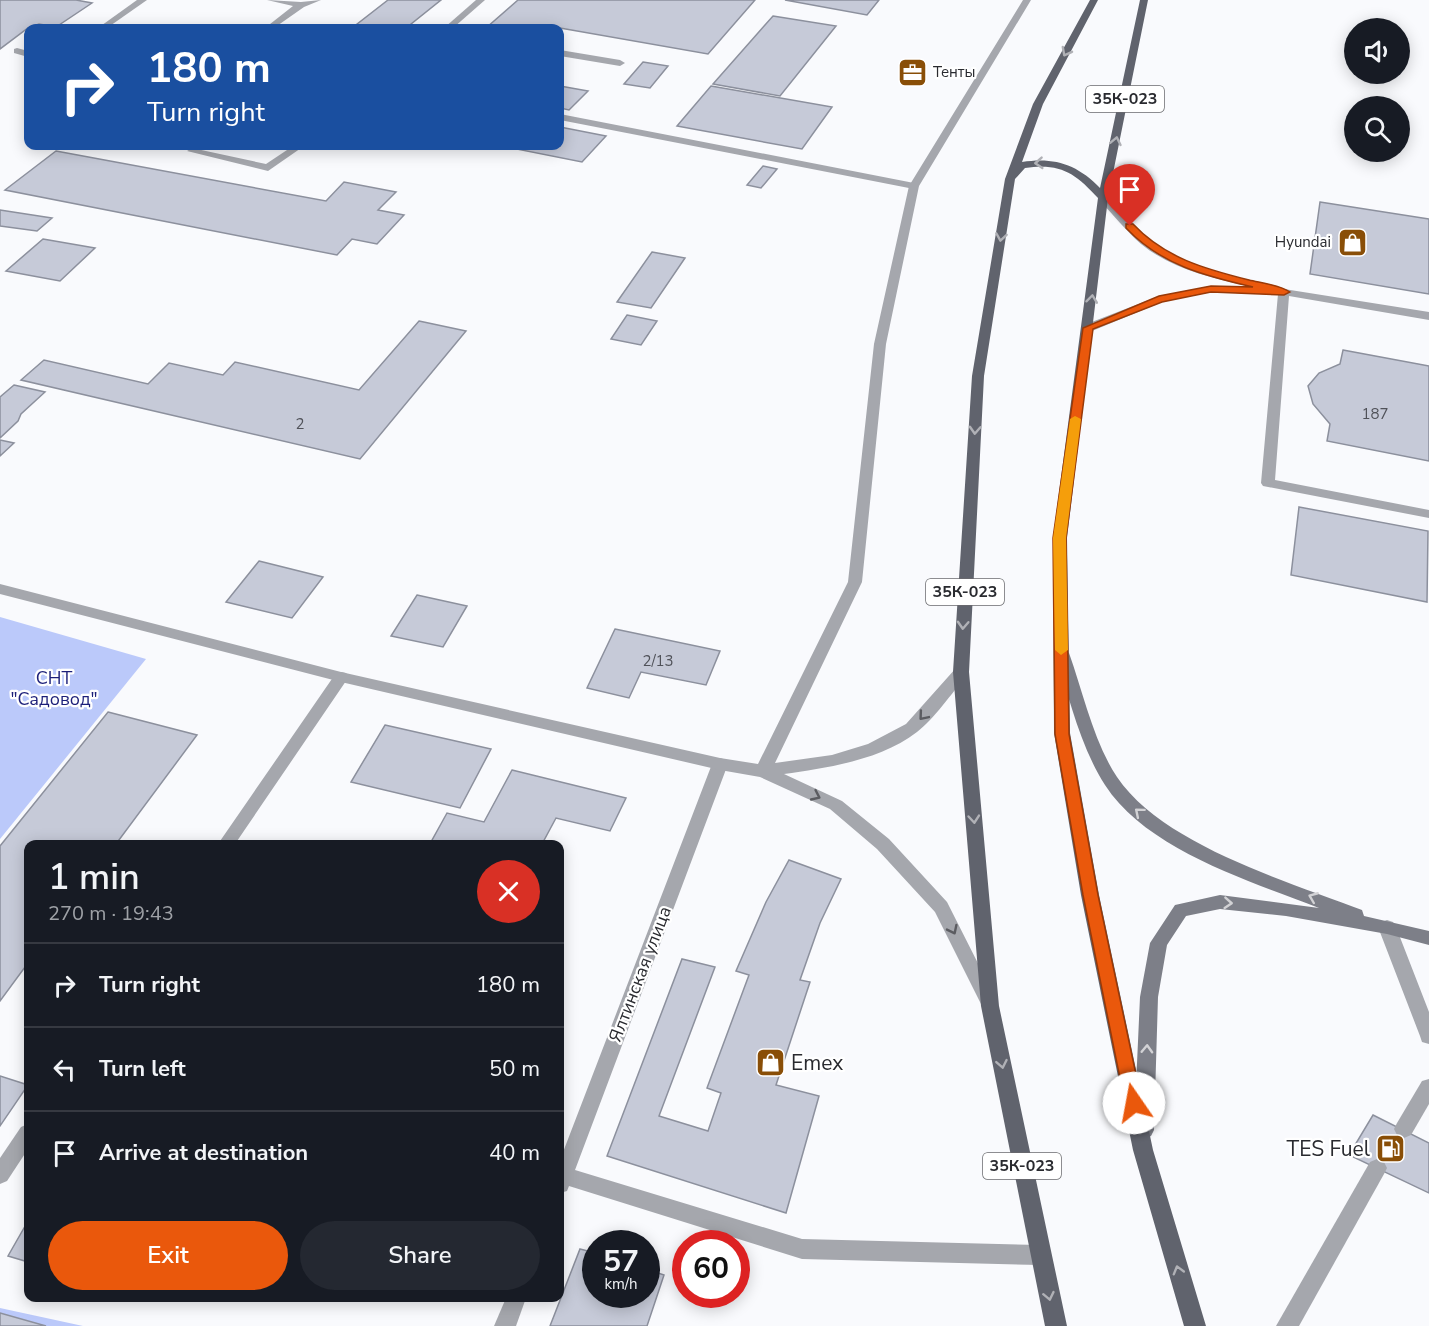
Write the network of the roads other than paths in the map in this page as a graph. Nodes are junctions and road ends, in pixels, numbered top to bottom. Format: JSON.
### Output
{"nodes":[{"id":1,"x":143,"y":0,"type":"edge"},
{"id":2,"x":271,"y":0,"type":"edge"},
{"id":3,"x":317,"y":0,"type":"edge"},
{"id":4,"x":482,"y":0,"type":"edge"},
{"id":5,"x":1028,"y":0,"type":"edge"},
{"id":6,"x":1094,"y":0,"type":"edge"},
{"id":7,"x":1144,"y":0,"type":"edge"},
{"id":8,"x":301,"y":5,"type":"junction"},
{"id":9,"x":108,"y":24,"type":"edge"},
{"id":10,"x":275,"y":24,"type":"edge"},
{"id":11,"x":453,"y":24,"type":"edge"},
{"id":12,"x":17,"y":51,"type":"dead end"},
{"id":13,"x":24,"y":53,"type":"edge"},
{"id":14,"x":564,"y":54,"type":"edge"},
{"id":15,"x":620,"y":63,"type":"dead end"},
{"id":16,"x":564,"y":118,"type":"edge"},
{"id":17,"x":293,"y":150,"type":"edge"},
{"id":18,"x":192,"y":151,"type":"dead end"},
{"id":19,"x":1010,"y":179,"type":"junction"},
{"id":20,"x":914,"y":186,"type":"junction"},
{"id":21,"x":1103,"y":198,"type":"junction"},
{"id":22,"x":1284,"y":292,"type":"junction"},
{"id":23,"x":1429,"y":316,"type":"edge"},
{"id":24,"x":1088,"y":328,"type":"junction"},
{"id":25,"x":1429,"y":514,"type":"edge"},
{"id":26,"x":0,"y":589,"type":"edge"},
{"id":27,"x":1061,"y":650,"type":"junction"},
{"id":28,"x":961,"y":672,"type":"junction"},
{"id":29,"x":341,"y":677,"type":"junction"},
{"id":30,"x":720,"y":764,"type":"junction"},
{"id":31,"x":763,"y":771,"type":"junction"},
{"id":32,"x":229,"y":840,"type":"edge"},
{"id":33,"x":1387,"y":927,"type":"junction"},
{"id":34,"x":1429,"y":938,"type":"edge"},
{"id":35,"x":990,"y":1006,"type":"junction"},
{"id":36,"x":1429,"y":1036,"type":"edge"},
{"id":37,"x":1429,"y":1087,"type":"edge"},
{"id":38,"x":1404,"y":1129,"type":"dead end"},
{"id":39,"x":24,"y":1139,"type":"edge"},
{"id":40,"x":1143,"y":1149,"type":"junction"},
{"id":41,"x":1377,"y":1168,"type":"dead end"},
{"id":42,"x":564,"y":1172,"type":"edge"},
{"id":43,"x":0,"y":1175,"type":"edge"},
{"id":44,"x":564,"y":1181,"type":"edge"},
{"id":45,"x":1040,"y":1255,"type":"junction"},
{"id":46,"x":514,"y":1302,"type":"edge"},
{"id":47,"x":505,"y":1326,"type":"edge"},
{"id":48,"x":1056,"y":1326,"type":"edge"},
{"id":49,"x":1195,"y":1326,"type":"edge"},
{"id":50,"x":1287,"y":1326,"type":"edge"}],
"edges":[{"from":1,"to":9,"type":"street"},
{"from":2,"to":8,"type":"street"},
{"from":3,"to":8,"type":"street"},
{"from":4,"to":11,"type":"street"},
{"from":5,"to":20,"type":"street"},
{"from":6,"to":19,"type":"main road","number":"35К-023","one_way":true},
{"from":21,"to":7,"type":"main road","number":"35К-023","one_way":true},
{"from":8,"to":10,"type":"street"},
{"from":12,"to":13,"type":"street"},
{"from":14,"to":15,"type":"street"},
{"from":16,"to":20,"type":"street"},
{"from":17,"to":18,"type":"street"},
{"from":21,"to":19,"type":"main road","one_way":true},
{"from":19,"to":28,"type":"main road","number":"35К-023","one_way":true},
{"from":20,"to":31,"type":"street"},
{"from":21,"to":22,"type":"street"},
{"from":24,"to":21,"type":"main road","number":"35К-023","one_way":true},
{"from":22,"to":23,"type":"street"},
{"from":22,"to":24,"type":"street"},
{"from":22,"to":25,"type":"street"},
{"from":24,"to":27,"type":"main road","number":"35К-023"},
{"from":26,"to":29,"type":"street"},
{"from":33,"to":27,"type":"main road","one_way":true},
{"from":27,"to":40,"type":"main road","number":"35К-023"},
{"from":28,"to":31,"type":"street","one_way":true},
{"from":28,"to":35,"type":"main road","number":"35К-023","one_way":true},
{"from":29,"to":30,"type":"street"},
{"from":29,"to":32,"type":"street"},
{"from":30,"to":31,"type":"street"},
{"from":30,"to":42,"type":"street","name":"Ялтинская улица"},
{"from":31,"to":35,"type":"street","one_way":true},
{"from":33,"to":34,"type":"main road"},
{"from":33,"to":36,"type":"street"},
{"from":40,"to":33,"type":"main road","one_way":true},
{"from":35,"to":45,"type":"main road","number":"35К-023","one_way":true},
{"from":37,"to":38,"type":"street"},
{"from":39,"to":43,"type":"street"},
{"from":49,"to":40,"type":"main road","number":"35К-023","one_way":true},
{"from":41,"to":50,"type":"street"},
{"from":44,"to":45,"type":"street"},
{"from":45,"to":48,"type":"main road","number":"35К-023","one_way":true},
{"from":46,"to":47,"type":"street"}]}
